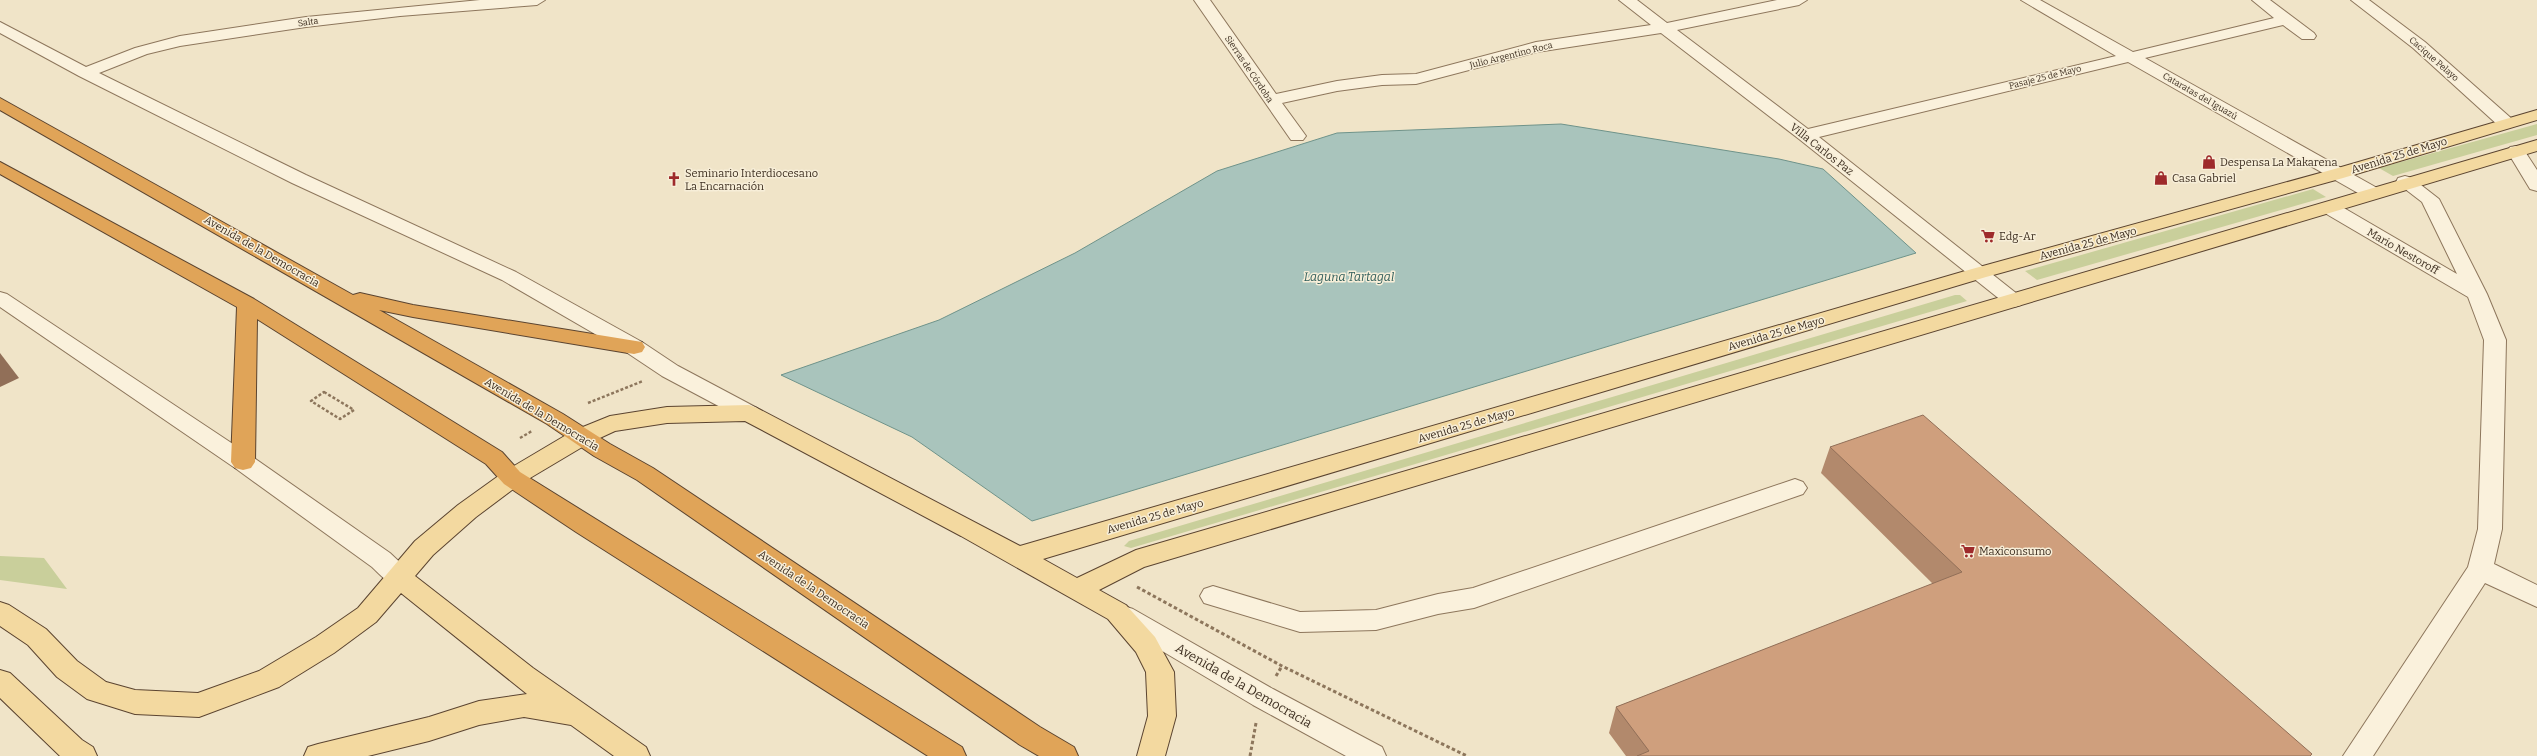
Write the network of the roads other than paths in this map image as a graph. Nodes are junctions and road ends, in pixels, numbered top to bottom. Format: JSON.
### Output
{"nodes":[{"id":1,"x":537,"y":0,"type":"edge"},
{"id":2,"x":1202,"y":0,"type":"edge"},
{"id":3,"x":1626,"y":0,"type":"edge"},
{"id":4,"x":1799,"y":0,"type":"edge"},
{"id":5,"x":2029,"y":0,"type":"edge"},
{"id":6,"x":2260,"y":0,"type":"edge"},
{"id":7,"x":2359,"y":0,"type":"edge"},
{"id":8,"x":2285,"y":20,"type":"junction"},
{"id":9,"x":0,"y":27,"type":"edge"},
{"id":10,"x":1664,"y":28,"type":"junction"},
{"id":11,"x":2308,"y":36,"type":"dead end"},
{"id":12,"x":2130,"y":56,"type":"junction"},
{"id":13,"x":85,"y":73,"type":"junction"},
{"id":14,"x":1270,"y":100,"type":"junction"},
{"id":15,"x":0,"y":103,"type":"edge"},
{"id":16,"x":2537,"y":115,"type":"edge"},
{"id":17,"x":2506,"y":123,"type":"junction"},
{"id":18,"x":1805,"y":135,"type":"junction"},
{"id":19,"x":1297,"y":136,"type":"dead end"},
{"id":20,"x":2537,"y":145,"type":"edge"},
{"id":21,"x":2516,"y":151,"type":"junction"},
{"id":22,"x":0,"y":167,"type":"edge"},
{"id":23,"x":2337,"y":174,"type":"junction"},
{"id":24,"x":2405,"y":182,"type":"junction"},
{"id":25,"x":2537,"y":185,"type":"edge"},
{"id":26,"x":2372,"y":193,"type":"junction"},
{"id":27,"x":2330,"y":208,"type":"junction"},
{"id":28,"x":1979,"y":273,"type":"junction"},
{"id":29,"x":338,"y":294,"type":"junction"},
{"id":30,"x":2477,"y":294,"type":"junction"},
{"id":31,"x":0,"y":298,"type":"edge"},
{"id":32,"x":2014,"y":301,"type":"junction"},
{"id":33,"x":247,"y":304,"type":"junction"},
{"id":34,"x":634,"y":348,"type":"junction"},
{"id":35,"x":749,"y":413,"type":"junction"},
{"id":36,"x":581,"y":438,"type":"junction"},
{"id":37,"x":243,"y":462,"type":"junction"},
{"id":38,"x":512,"y":478,"type":"junction"},
{"id":39,"x":1795,"y":488,"type":"dead end"},
{"id":40,"x":1017,"y":557,"type":"junction"},
{"id":41,"x":2480,"y":569,"type":"junction"},
{"id":42,"x":399,"y":576,"type":"junction"},
{"id":43,"x":1078,"y":589,"type":"junction"},
{"id":44,"x":1213,"y":596,"type":"dead end"},
{"id":45,"x":2537,"y":597,"type":"edge"},
{"id":46,"x":0,"y":612,"type":"edge"},
{"id":47,"x":1117,"y":612,"type":"junction"},
{"id":48,"x":0,"y":681,"type":"edge"},
{"id":49,"x":578,"y":716,"type":"junction"},
{"id":50,"x":78,"y":752,"type":"edge"},
{"id":51,"x":318,"y":756,"type":"edge"},
{"id":52,"x":636,"y":756,"type":"edge"},
{"id":53,"x":952,"y":756,"type":"edge"},
{"id":54,"x":1064,"y":756,"type":"edge"},
{"id":55,"x":1151,"y":756,"type":"edge"},
{"id":56,"x":1372,"y":756,"type":"edge"},
{"id":57,"x":2357,"y":756,"type":"edge"}],
"edges":[{"from":1,"to":13,"type":"street","name":"Salta"},
{"from":2,"to":14,"type":"street","name":"Sierras de Córdoba"},
{"from":3,"to":10,"type":"street","name":"Villa Carlos Paz"},
{"from":4,"to":10,"type":"street","name":"Julio Argentino Roca"},
{"from":5,"to":12,"type":"street","name":"Cataratas del Iguazú"},
{"from":6,"to":8,"type":"street"},
{"from":7,"to":17,"type":"street","name":"Cacique Pelayo"},
{"from":8,"to":11,"type":"street"},
{"from":8,"to":12,"type":"street","name":"Pasaje 25 de Mayo"},
{"from":9,"to":13,"type":"street"},
{"from":10,"to":14,"type":"street","name":"Julio Argentino Roca"},
{"from":10,"to":18,"type":"street","name":"Villa Carlos Paz"},
{"from":12,"to":18,"type":"street","name":"Pasaje 25 de Mayo"},
{"from":12,"to":23,"type":"street","name":"Cataratas del Iguazú"},
{"from":13,"to":34,"type":"street"},
{"from":14,"to":19,"type":"street","name":"Sierras de Córdoba"},
{"from":15,"to":29,"type":"highway","name":"Avenida de la Democracia"},
{"from":16,"to":17,"type":"main road","name":"Avenida 25 de Mayo"},
{"from":17,"to":23,"type":"main road","name":"Avenida 25 de Mayo"},
{"from":18,"to":28,"type":"street","name":"Villa Carlos Paz"},
{"from":20,"to":21,"type":"main road"},
{"from":21,"to":24,"type":"main road"},
{"from":21,"to":25,"type":"street"},
{"from":22,"to":33,"type":"highway"},
{"from":23,"to":26,"type":"street","name":"Cataratas del Iguazú"},
{"from":23,"to":28,"type":"main road","name":"Avenida 25 de Mayo"},
{"from":24,"to":26,"type":"main road"},
{"from":24,"to":30,"type":"street"},
{"from":26,"to":27,"type":"main road"},
{"from":27,"to":30,"type":"street","name":"Mario Nestoroff"},
{"from":27,"to":32,"type":"main road"},
{"from":28,"to":32,"type":"street","name":"Villa Carlos Paz"},
{"from":28,"to":40,"type":"main road","name":"Avenida 25 de Mayo"},
{"from":29,"to":34,"type":"highway"},
{"from":29,"to":36,"type":"highway","name":"Avenida de la Democracia"},
{"from":30,"to":41,"type":"street"},
{"from":31,"to":37,"type":"street"},
{"from":32,"to":43,"type":"main road"},
{"from":33,"to":37,"type":"highway"},
{"from":33,"to":38,"type":"highway"},
{"from":34,"to":35,"type":"street"},
{"from":35,"to":36,"type":"main road"},
{"from":35,"to":40,"type":"main road"},
{"from":36,"to":38,"type":"main road"},
{"from":36,"to":54,"type":"highway","name":"Avenida de la Democracia"},
{"from":37,"to":42,"type":"street"},
{"from":38,"to":42,"type":"main road"},
{"from":38,"to":53,"type":"highway"},
{"from":39,"to":44,"type":"street"},
{"from":40,"to":43,"type":"main road"},
{"from":41,"to":45,"type":"street"},
{"from":41,"to":57,"type":"street"},
{"from":42,"to":46,"type":"main road"},
{"from":42,"to":49,"type":"main road"},
{"from":43,"to":47,"type":"main road"},
{"from":47,"to":55,"type":"main road"},
{"from":47,"to":56,"type":"street","name":"Avenida de la Democracia"},
{"from":48,"to":50,"type":"main road"},
{"from":49,"to":51,"type":"main road"},
{"from":49,"to":52,"type":"main road"}]}
